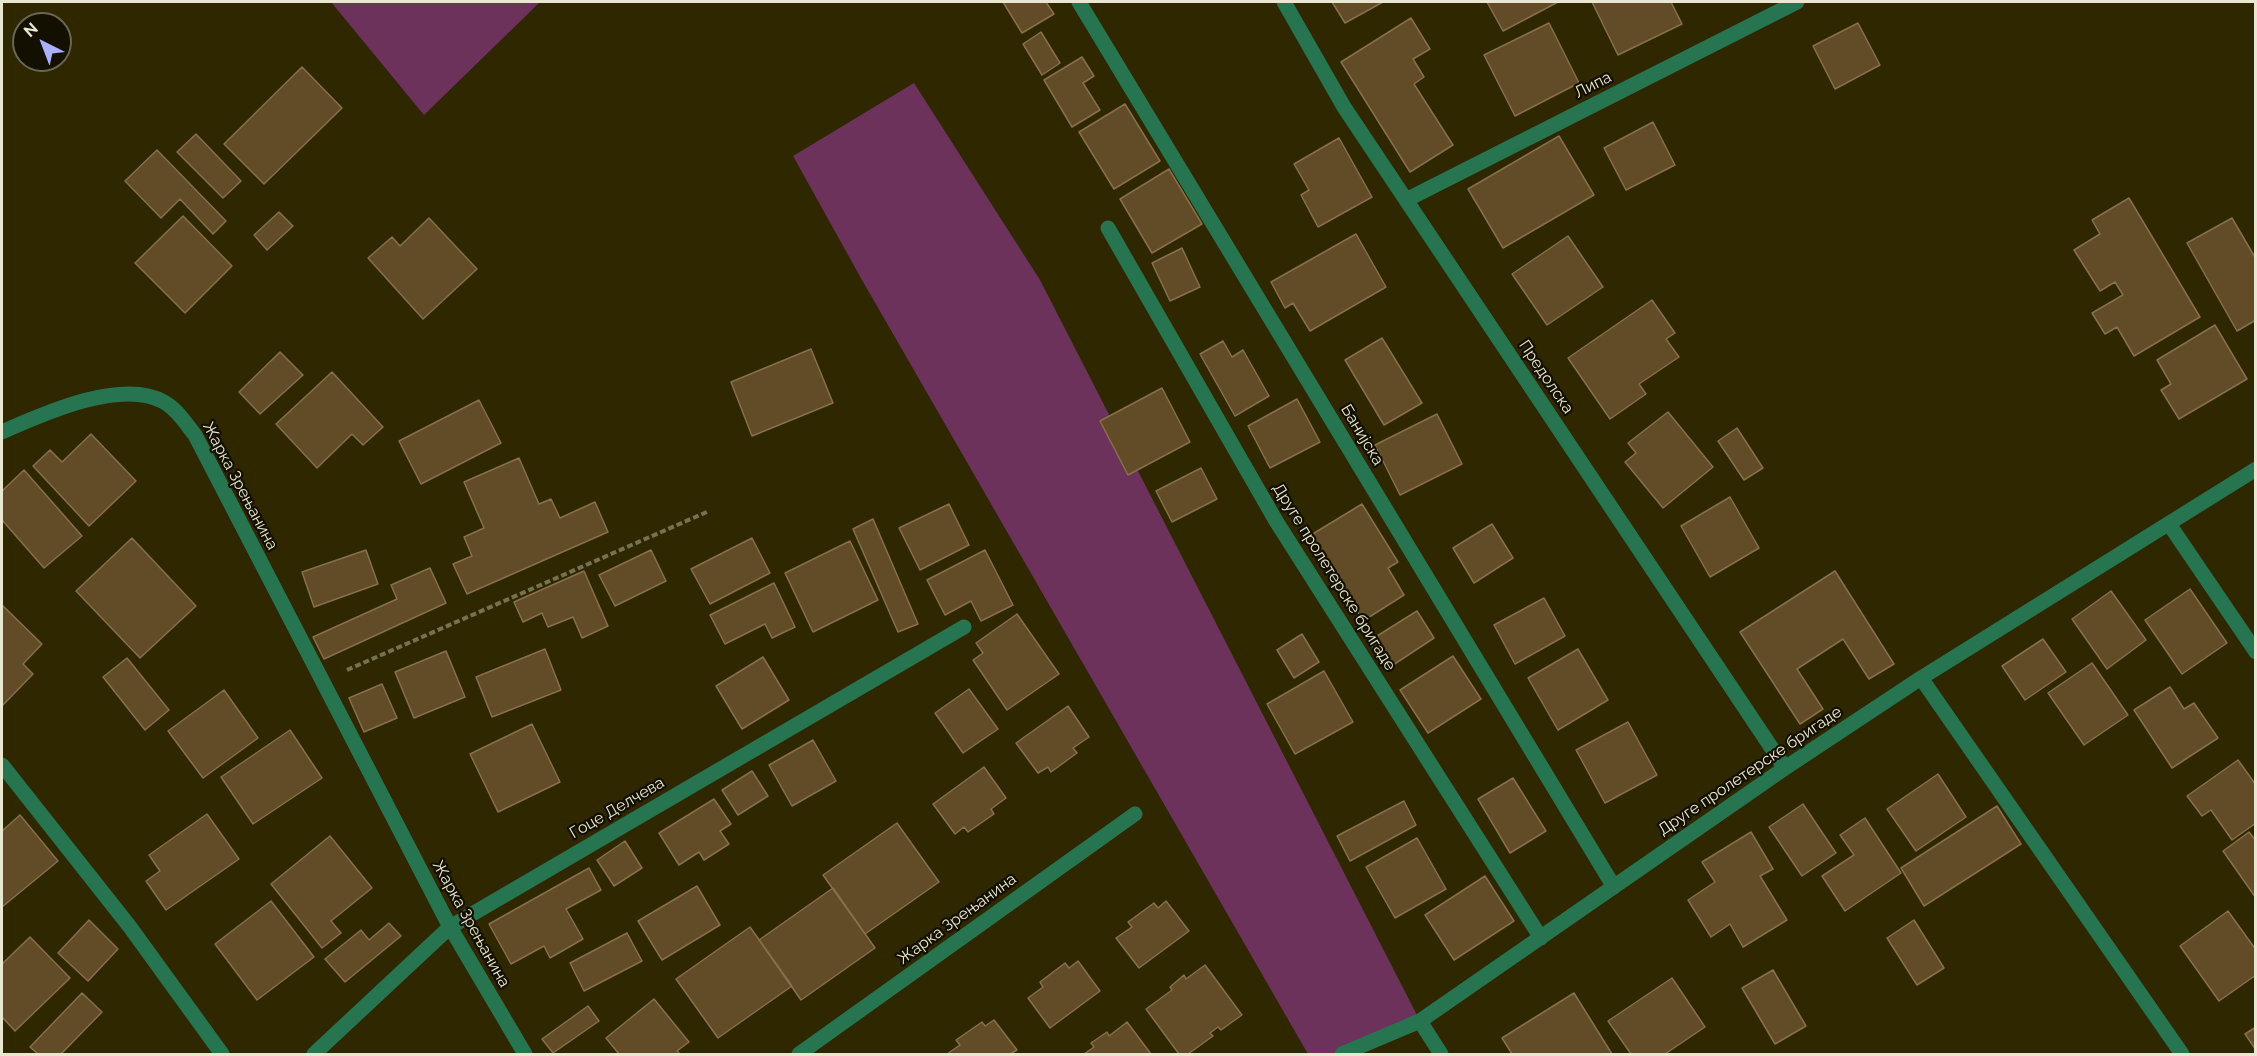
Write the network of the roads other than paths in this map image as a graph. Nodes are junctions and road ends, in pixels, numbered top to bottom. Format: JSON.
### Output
{"nodes":[{"id":1,"x":1079,"y":2,"type":"edge"},
{"id":2,"x":1284,"y":2,"type":"edge"},
{"id":3,"x":1797,"y":2,"type":"edge"},
{"id":4,"x":1406,"y":200,"type":"junction"},
{"id":5,"x":1108,"y":228,"type":"dead end"},
{"id":6,"x":2,"y":432,"type":"edge"},
{"id":7,"x":2256,"y":469,"type":"edge"},
{"id":8,"x":2169,"y":524,"type":"junction"},
{"id":9,"x":964,"y":627,"type":"dead end"},
{"id":10,"x":2256,"y":652,"type":"edge"},
{"id":11,"x":1921,"y":678,"type":"junction"},
{"id":12,"x":2,"y":765,"type":"edge"},
{"id":13,"x":1785,"y":768,"type":"junction"},
{"id":14,"x":1135,"y":814,"type":"dead end"},
{"id":15,"x":1614,"y":887,"type":"junction"},
{"id":16,"x":450,"y":927,"type":"junction"},
{"id":17,"x":1541,"y":938,"type":"junction"},
{"id":18,"x":1420,"y":1022,"type":"junction"},
{"id":19,"x":222,"y":1054,"type":"edge"},
{"id":20,"x":314,"y":1054,"type":"edge"},
{"id":21,"x":525,"y":1054,"type":"edge"},
{"id":22,"x":799,"y":1054,"type":"edge"},
{"id":23,"x":1342,"y":1054,"type":"edge"},
{"id":24,"x":1441,"y":1054,"type":"edge"},
{"id":25,"x":2182,"y":1054,"type":"edge"}],
"edges":[{"from":1,"to":15,"type":"street","name":"Банијска"},
{"from":2,"to":4,"type":"street","name":"Предолска"},
{"from":3,"to":4,"type":"street","name":"Липа"},
{"from":4,"to":13,"type":"street","name":"Предолска"},
{"from":5,"to":17,"type":"street","name":"Друге пролетерске бригаде"},
{"from":6,"to":16,"type":"street","name":"Жарка Зрењанина"},
{"from":7,"to":8,"type":"street","name":"Друге пролетерске бригаде"},
{"from":8,"to":10,"type":"street"},
{"from":8,"to":11,"type":"street","name":"Друге пролетерске бригаде"},
{"from":9,"to":16,"type":"street","name":"Гоце Делчева"},
{"from":11,"to":13,"type":"street","name":"Друге пролетерске бригаде"},
{"from":11,"to":25,"type":"street"},
{"from":12,"to":19,"type":"street"},
{"from":13,"to":15,"type":"street","name":"Друге пролетерске бригаде"},
{"from":14,"to":22,"type":"street","name":"Жарка Зрењанина"},
{"from":15,"to":17,"type":"street","name":"Друге пролетерске бригаде"},
{"from":16,"to":20,"type":"street","name":"Гоце Делчева"},
{"from":16,"to":21,"type":"street","name":"Жарка Зрењанина"},
{"from":17,"to":18,"type":"street","name":"Друге пролетерске бригаде"},
{"from":18,"to":23,"type":"street","name":"Друге пролетерске бригаде"},
{"from":18,"to":24,"type":"street"}]}
